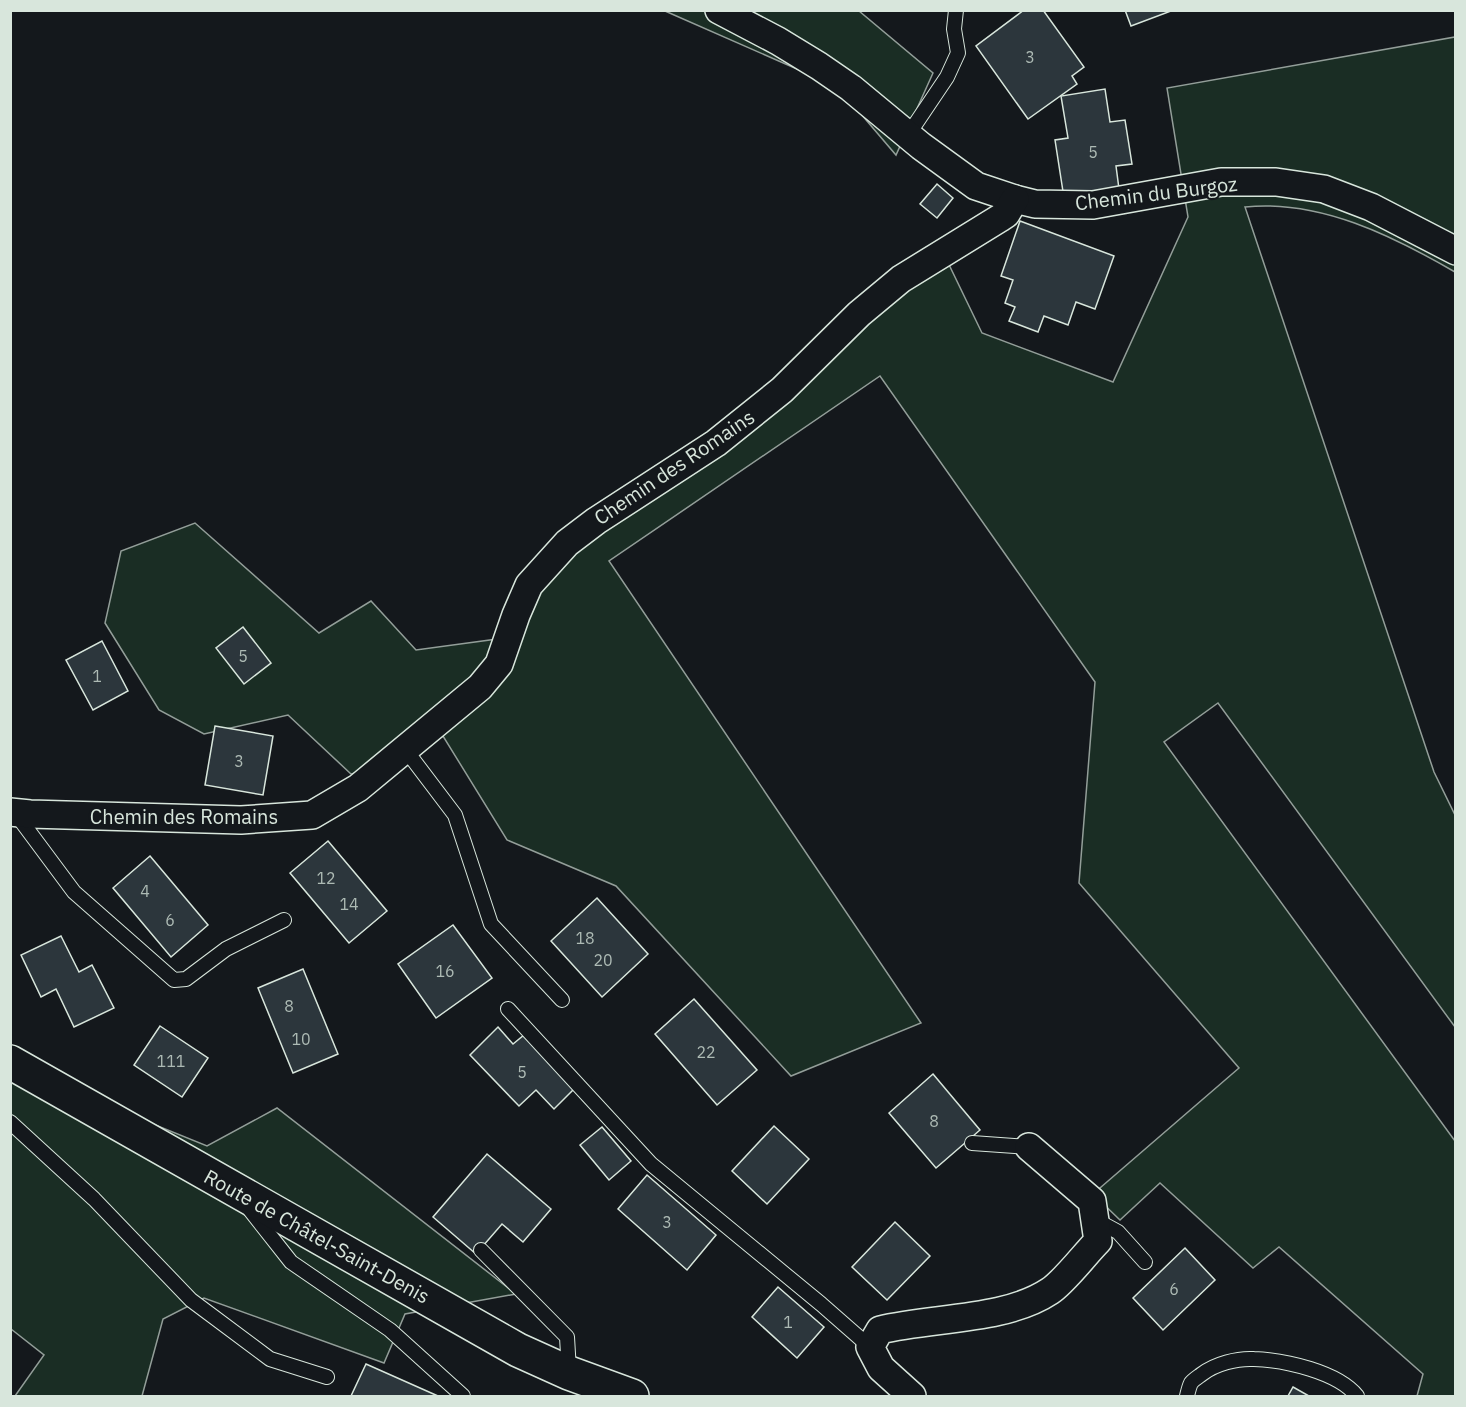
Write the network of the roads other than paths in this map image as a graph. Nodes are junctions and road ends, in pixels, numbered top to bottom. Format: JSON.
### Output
{"nodes":[{"id":1,"x":719,"y":10,"type":"edge"},
{"id":2,"x":956,"y":10,"type":"edge"},
{"id":3,"x":908,"y":135,"type":"junction"},
{"id":4,"x":1015,"y":199,"type":"junction"},
{"id":5,"x":1455,"y":251,"type":"edge"},
{"id":6,"x":405,"y":750,"type":"junction"},
{"id":7,"x":13,"y":812,"type":"edge"},
{"id":8,"x":284,"y":920,"type":"dead end"},
{"id":9,"x":562,"y":1000,"type":"dead end"},
{"id":10,"x":508,"y":1009,"type":"dead end"},
{"id":11,"x":10,"y":1062,"type":"edge"},
{"id":12,"x":10,"y":1122,"type":"edge"},
{"id":13,"x":972,"y":1143,"type":"dead end"},
{"id":14,"x":1029,"y":1147,"type":"joint"},
{"id":15,"x":233,"y":1189,"type":"junction"},
{"id":16,"x":1096,"y":1220,"type":"junction"},
{"id":17,"x":481,"y":1250,"type":"dead end"},
{"id":18,"x":1145,"y":1262,"type":"dead end"},
{"id":19,"x":870,"y":1347,"type":"junction"},
{"id":20,"x":569,"y":1373,"type":"junction"},
{"id":21,"x":327,"y":1377,"type":"dead end"},
{"id":22,"x":463,"y":1396,"type":"edge"},
{"id":23,"x":632,"y":1396,"type":"edge"},
{"id":24,"x":912,"y":1396,"type":"edge"},
{"id":25,"x":1187,"y":1396,"type":"edge"},
{"id":26,"x":1357,"y":1396,"type":"edge"}],
"edges":[{"from":1,"to":3,"type":"street","name":"Chemin du Burgoz"},
{"from":2,"to":3,"type":"lane"},
{"from":3,"to":4,"type":"street","name":"Chemin du Burgoz"},
{"from":4,"to":5,"type":"street","name":"Chemin du Burgoz"},
{"from":4,"to":6,"type":"street","name":"Chemin des Romains"},
{"from":6,"to":7,"type":"street","name":"Chemin des Romains"},
{"from":6,"to":9,"type":"lane"},
{"from":7,"to":8,"type":"lane","name":"Chemin des Romains"},
{"from":10,"to":19,"type":"lane"},
{"from":11,"to":15,"type":"main road","name":"Route de Châtel-Saint-Denis"},
{"from":12,"to":21,"type":"lane"},
{"from":13,"to":14,"type":"lane"},
{"from":14,"to":16,"type":"street"},
{"from":15,"to":20,"type":"main road","name":"Route de Châtel-Saint-Denis"},
{"from":15,"to":22,"type":"lane"},
{"from":16,"to":18,"type":"lane"},
{"from":16,"to":19,"type":"street"},
{"from":17,"to":20,"type":"lane"},
{"from":19,"to":24,"type":"street"},
{"from":20,"to":23,"type":"main road","name":"Route de Châtel-Saint-Denis"},
{"from":25,"to":26,"type":"lane"}]}
